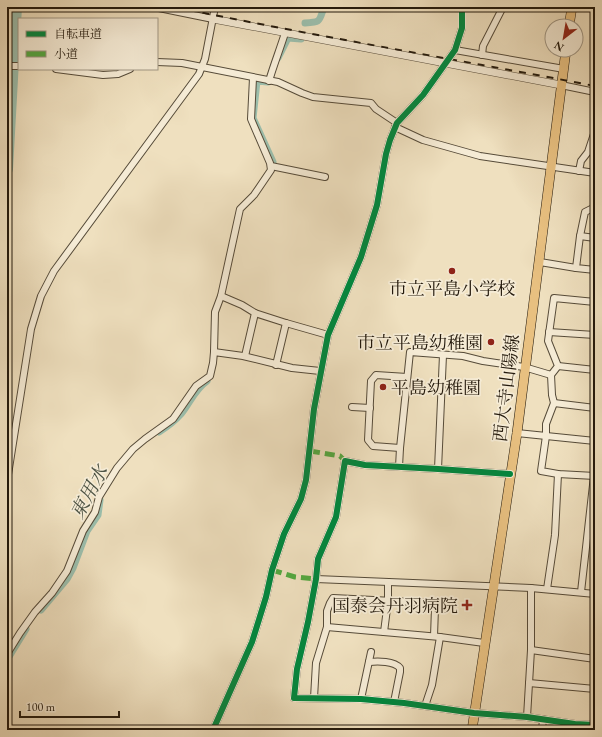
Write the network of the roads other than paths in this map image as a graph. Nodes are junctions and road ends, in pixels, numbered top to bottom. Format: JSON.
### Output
{"nodes":[{"id":1,"x":154,"y":7,"type":"edge"},
{"id":2,"x":215,"y":7,"type":"edge"},
{"id":3,"x":462,"y":7,"type":"edge"},
{"id":4,"x":503,"y":7,"type":"edge"},
{"id":5,"x":572,"y":7,"type":"edge"},
{"id":6,"x":570,"y":18,"type":"edge"},
{"id":7,"x":213,"y":19,"type":"junction"},
{"id":8,"x":285,"y":32,"type":"junction"},
{"id":9,"x":455,"y":50,"type":"junction"},
{"id":10,"x":482,"y":55,"type":"junction"},
{"id":11,"x":565,"y":58,"type":"edge"},
{"id":12,"x":158,"y":62,"type":"edge"},
{"id":13,"x":445,"y":63,"type":"junction"},
{"id":14,"x":7,"y":66,"type":"edge"},
{"id":15,"x":18,"y":66,"type":"edge"},
{"id":16,"x":202,"y":67,"type":"junction"},
{"id":17,"x":564,"y":69,"type":"junction"},
{"id":18,"x":64,"y":70,"type":"edge"},
{"id":19,"x":128,"y":70,"type":"edge"},
{"id":20,"x":253,"y":78,"type":"junction"},
{"id":21,"x":269,"y":81,"type":"junction"},
{"id":22,"x":561,"y":85,"type":"junction"},
{"id":23,"x":595,"y":92,"type":"edge"},
{"id":24,"x":396,"y":125,"type":"junction"},
{"id":25,"x":595,"y":131,"type":"edge"},
{"id":26,"x":270,"y":166,"type":"junction"},
{"id":27,"x":551,"y":166,"type":"junction"},
{"id":28,"x":579,"y":171,"type":"junction"},
{"id":29,"x":595,"y":173,"type":"edge"},
{"id":30,"x":325,"y":177,"type":"dead end"},
{"id":31,"x":595,"y":209,"type":"edge"},
{"id":32,"x":580,"y":236,"type":"junction"},
{"id":33,"x":595,"y":238,"type":"edge"},
{"id":34,"x":540,"y":262,"type":"junction"},
{"id":35,"x":576,"y":268,"type":"junction"},
{"id":36,"x":595,"y":270,"type":"edge"},
{"id":37,"x":221,"y":296,"type":"junction"},
{"id":38,"x":595,"y":302,"type":"edge"},
{"id":39,"x":255,"y":313,"type":"junction"},
{"id":40,"x":286,"y":323,"type":"junction"},
{"id":41,"x":549,"y":332,"type":"junction"},
{"id":42,"x":328,"y":334,"type":"junction"},
{"id":43,"x":595,"y":335,"type":"edge"},
{"id":44,"x":214,"y":352,"type":"junction"},
{"id":45,"x":442,"y":355,"type":"junction"},
{"id":46,"x":245,"y":356,"type":"junction"},
{"id":47,"x":276,"y":365,"type":"junction"},
{"id":48,"x":558,"y":366,"type":"junction"},
{"id":49,"x":524,"y":367,"type":"junction"},
{"id":50,"x":595,"y":370,"type":"edge"},
{"id":51,"x":320,"y":371,"type":"junction"},
{"id":52,"x":551,"y":375,"type":"junction"},
{"id":53,"x":407,"y":377,"type":"junction"},
{"id":54,"x":554,"y":403,"type":"junction"},
{"id":55,"x":352,"y":407,"type":"dead end"},
{"id":56,"x":370,"y":408,"type":"junction"},
{"id":57,"x":595,"y":408,"type":"edge"},
{"id":58,"x":517,"y":433,"type":"junction"},
{"id":59,"x":546,"y":436,"type":"junction"},
{"id":60,"x":595,"y":441,"type":"edge"},
{"id":61,"x":400,"y":448,"type":"junction"},
{"id":62,"x":399,"y":467,"type":"junction"},
{"id":63,"x":438,"y":469,"type":"junction"},
{"id":64,"x":510,"y":474,"type":"junction"},
{"id":65,"x":558,"y":474,"type":"junction"},
{"id":66,"x":594,"y":476,"type":"edge"},
{"id":67,"x":7,"y":481,"type":"edge"},
{"id":68,"x":316,"y":579,"type":"junction"},
{"id":69,"x":388,"y":582,"type":"junction"},
{"id":70,"x":493,"y":586,"type":"junction"},
{"id":71,"x":530,"y":588,"type":"junction"},
{"id":72,"x":547,"y":589,"type":"junction"},
{"id":73,"x":581,"y":592,"type":"junction"},
{"id":74,"x":595,"y":594,"type":"edge"},
{"id":75,"x":388,"y":601,"type":"junction"},
{"id":76,"x":327,"y":627,"type":"junction"},
{"id":77,"x":384,"y":632,"type":"junction"},
{"id":78,"x":437,"y":636,"type":"junction"},
{"id":79,"x":484,"y":643,"type":"junction"},
{"id":80,"x":531,"y":650,"type":"junction"},
{"id":81,"x":371,"y":652,"type":"dead end"},
{"id":82,"x":7,"y":654,"type":"edge"},
{"id":83,"x":595,"y":659,"type":"edge"},
{"id":84,"x":369,"y":662,"type":"junction"},
{"id":85,"x":529,"y":683,"type":"junction"},
{"id":86,"x":595,"y":689,"type":"edge"},
{"id":87,"x":314,"y":698,"type":"junction"},
{"id":88,"x":361,"y":700,"type":"junction"},
{"id":89,"x":394,"y":702,"type":"junction"},
{"id":90,"x":425,"y":706,"type":"junction"},
{"id":91,"x":474,"y":713,"type":"junction"},
{"id":92,"x":527,"y":717,"type":"junction"},
{"id":93,"x":544,"y":719,"type":"junction"},
{"id":94,"x":595,"y":725,"type":"edge"},
{"id":95,"x":575,"y":727,"type":"edge"},
{"id":96,"x":213,"y":730,"type":"edge"},
{"id":97,"x":472,"y":730,"type":"edge"},
{"id":98,"x":542,"y":730,"type":"edge"}],
"edges":[{"from":1,"to":7,"type":"street"},
{"from":2,"to":7,"type":"street"},
{"from":3,"to":9,"type":"street"},
{"from":4,"to":10,"type":"street"},
{"from":5,"to":6,"type":"main road"},
{"from":7,"to":8,"type":"street"},
{"from":7,"to":16,"type":"street"},
{"from":8,"to":13,"type":"street"},
{"from":8,"to":21,"type":"street"},
{"from":9,"to":10,"type":"street"},
{"from":9,"to":13,"type":"street"},
{"from":10,"to":17,"type":"street"},
{"from":11,"to":17,"type":"main road","name":"西大寺山陽線"},
{"from":12,"to":16,"type":"street"},
{"from":13,"to":22,"type":"street"},
{"from":13,"to":24,"type":"street"},
{"from":14,"to":15,"type":"street"},
{"from":16,"to":20,"type":"street"},
{"from":16,"to":67,"type":"street"},
{"from":17,"to":22,"type":"main road","name":"西大寺山陽線"},
{"from":18,"to":19,"type":"street"},
{"from":20,"to":21,"type":"street"},
{"from":20,"to":26,"type":"street"},
{"from":21,"to":24,"type":"street"},
{"from":22,"to":23,"type":"street"},
{"from":22,"to":27,"type":"main road","name":"西大寺山陽線"},
{"from":24,"to":27,"type":"street"},
{"from":24,"to":42,"type":"street"},
{"from":25,"to":28,"type":"street"},
{"from":26,"to":30,"type":"street"},
{"from":26,"to":37,"type":"street"},
{"from":27,"to":28,"type":"street"},
{"from":27,"to":34,"type":"main road","name":"西大寺山陽線"},
{"from":28,"to":29,"type":"street"},
{"from":31,"to":32,"type":"street"},
{"from":32,"to":33,"type":"street"},
{"from":32,"to":35,"type":"street"},
{"from":34,"to":35,"type":"street"},
{"from":34,"to":49,"type":"main road","name":"西大寺山陽線"},
{"from":35,"to":36,"type":"street"},
{"from":37,"to":39,"type":"street"},
{"from":37,"to":44,"type":"street"},
{"from":38,"to":41,"type":"street"},
{"from":39,"to":40,"type":"street"},
{"from":39,"to":46,"type":"street"},
{"from":40,"to":42,"type":"street"},
{"from":40,"to":47,"type":"street"},
{"from":41,"to":43,"type":"street"},
{"from":41,"to":48,"type":"street"},
{"from":42,"to":51,"type":"street"},
{"from":44,"to":46,"type":"street"},
{"from":44,"to":82,"type":"street"},
{"from":45,"to":49,"type":"street"},
{"from":45,"to":53,"type":"street"},
{"from":45,"to":63,"type":"street"},
{"from":46,"to":47,"type":"street"},
{"from":47,"to":51,"type":"street"},
{"from":48,"to":50,"type":"street"},
{"from":48,"to":52,"type":"street"},
{"from":49,"to":52,"type":"street"},
{"from":49,"to":58,"type":"main road","name":"西大寺山陽線"},
{"from":51,"to":96,"type":"street"},
{"from":52,"to":54,"type":"street"},
{"from":53,"to":56,"type":"street"},
{"from":53,"to":61,"type":"street"},
{"from":54,"to":57,"type":"street"},
{"from":54,"to":59,"type":"street"},
{"from":55,"to":56,"type":"street"},
{"from":56,"to":61,"type":"street"},
{"from":58,"to":59,"type":"street"},
{"from":58,"to":64,"type":"main road","name":"西大寺山陽線"},
{"from":59,"to":60,"type":"street"},
{"from":59,"to":65,"type":"street"},
{"from":61,"to":62,"type":"street"},
{"from":62,"to":63,"type":"street"},
{"from":62,"to":68,"type":"street"},
{"from":63,"to":64,"type":"street"},
{"from":64,"to":70,"type":"main road","name":"西大寺山陽線"},
{"from":65,"to":66,"type":"street"},
{"from":65,"to":72,"type":"street"},
{"from":66,"to":73,"type":"street"},
{"from":68,"to":69,"type":"street"},
{"from":68,"to":87,"type":"street"},
{"from":69,"to":70,"type":"street"},
{"from":69,"to":75,"type":"street"},
{"from":70,"to":71,"type":"street"},
{"from":70,"to":79,"type":"main road","name":"西大寺山陽線"},
{"from":71,"to":72,"type":"street"},
{"from":71,"to":80,"type":"street"},
{"from":72,"to":73,"type":"street"},
{"from":73,"to":74,"type":"street"},
{"from":75,"to":76,"type":"street"},
{"from":75,"to":77,"type":"street"},
{"from":75,"to":78,"type":"street"},
{"from":76,"to":77,"type":"street"},
{"from":76,"to":87,"type":"street"},
{"from":77,"to":78,"type":"street"},
{"from":78,"to":79,"type":"street"},
{"from":78,"to":90,"type":"street"},
{"from":79,"to":91,"type":"main road","name":"西大寺山陽線"},
{"from":80,"to":83,"type":"street"},
{"from":80,"to":85,"type":"street"},
{"from":81,"to":84,"type":"street"},
{"from":84,"to":88,"type":"street"},
{"from":84,"to":89,"type":"street"},
{"from":85,"to":86,"type":"street"},
{"from":85,"to":92,"type":"street"},
{"from":87,"to":88,"type":"street"},
{"from":88,"to":89,"type":"street"},
{"from":89,"to":90,"type":"street"},
{"from":90,"to":91,"type":"street"},
{"from":91,"to":92,"type":"street"},
{"from":91,"to":97,"type":"main road","name":"西大寺山陽線"},
{"from":92,"to":93,"type":"street"},
{"from":93,"to":95,"type":"street"},
{"from":93,"to":98,"type":"street"},
{"from":94,"to":95,"type":"street"}]}
